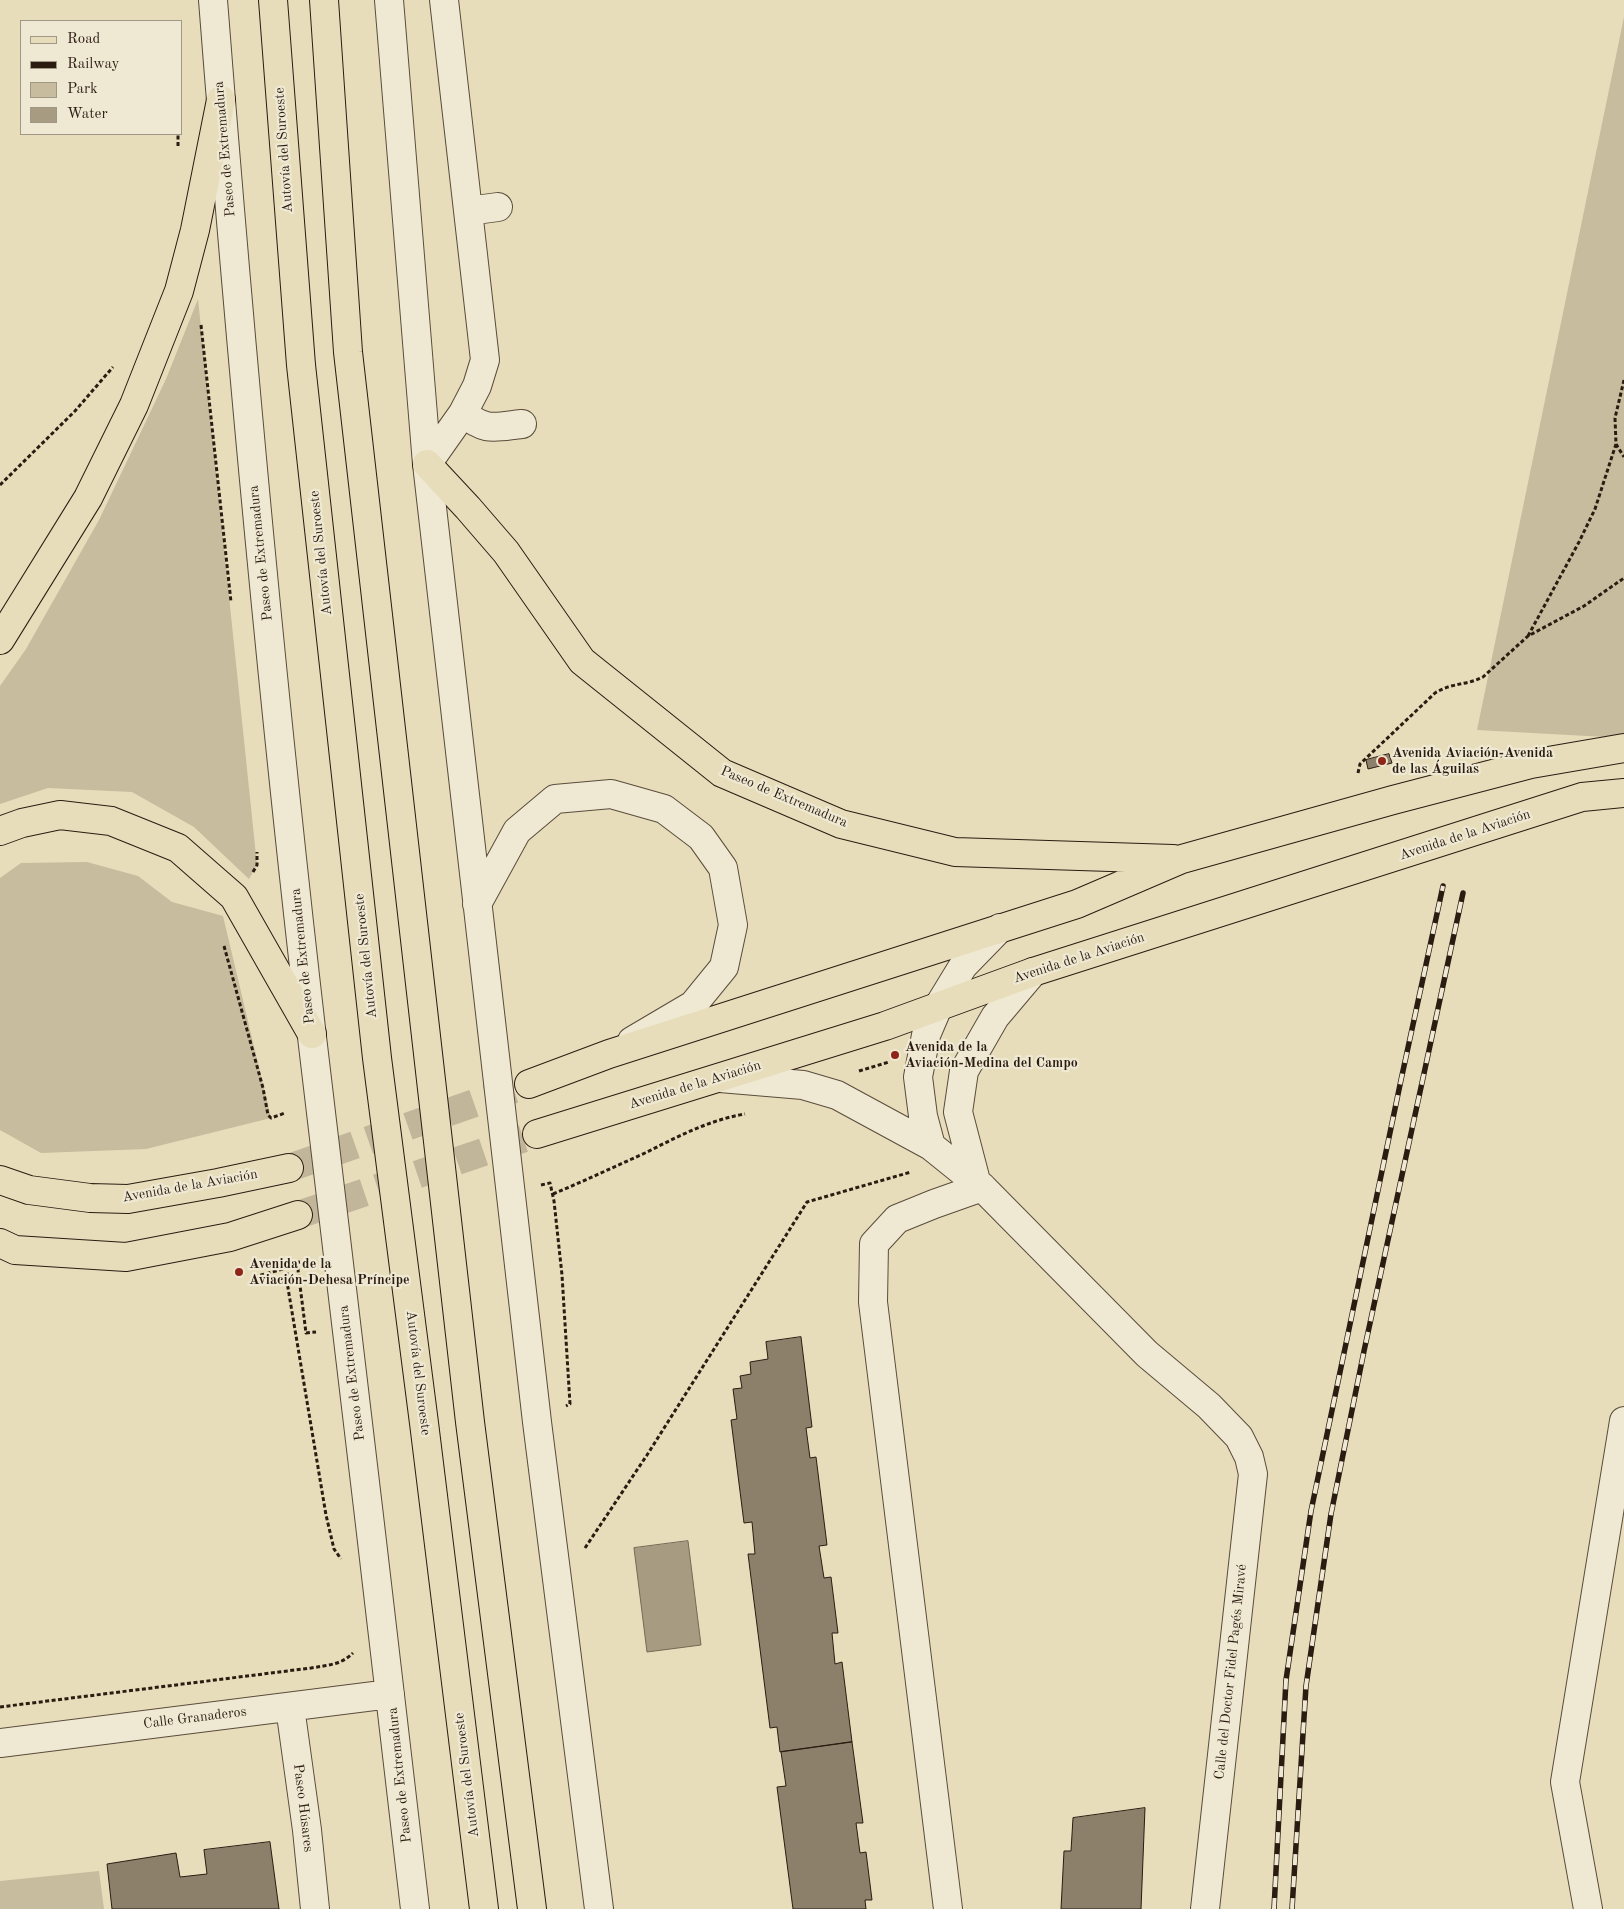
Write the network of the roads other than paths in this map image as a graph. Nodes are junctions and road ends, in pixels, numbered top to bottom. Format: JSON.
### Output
{"nodes":[{"id":1,"x":213,"y":0,"type":"edge"},
{"id":2,"x":273,"y":0,"type":"edge"},
{"id":3,"x":324,"y":0,"type":"edge"},
{"id":4,"x":389,"y":0,"type":"edge"},
{"id":5,"x":444,"y":0,"type":"edge"},
{"id":6,"x":221,"y":100,"type":"junction"},
{"id":7,"x":498,"y":207,"type":"dead end"},
{"id":8,"x":468,"y":211,"type":"junction"},
{"id":9,"x":463,"y":413,"type":"junction"},
{"id":10,"x":522,"y":424,"type":"dead end"},
{"id":11,"x":427,"y":464,"type":"junction"},
{"id":12,"x":0,"y":640,"type":"edge"},
{"id":13,"x":1624,"y":748,"type":"edge"},
{"id":14,"x":1624,"y":793,"type":"edge"},
{"id":15,"x":0,"y":831,"type":"edge"},
{"id":16,"x":1182,"y":859,"type":"junction"},
{"id":17,"x":477,"y":904,"type":"junction"},
{"id":18,"x":1000,"y":928,"type":"junction"},
{"id":19,"x":1033,"y":972,"type":"junction"},
{"id":20,"x":938,"y":1007,"type":"junction"},
{"id":21,"x":312,"y":1034,"type":"junction"},
{"id":22,"x":609,"y":1054,"type":"junction"},
{"id":23,"x":720,"y":1078,"type":"junction"},
{"id":24,"x":529,"y":1084,"type":"tunnel mouth"},
{"id":25,"x":538,"y":1134,"type":"tunnel mouth"},
{"id":26,"x":931,"y":1146,"type":"junction"},
{"id":27,"x":289,"y":1168,"type":"tunnel mouth"},
{"id":28,"x":0,"y":1180,"type":"edge"},
{"id":29,"x":979,"y":1184,"type":"junction"},
{"id":30,"x":298,"y":1215,"type":"tunnel mouth"},
{"id":31,"x":5,"y":1249,"type":"edge"},
{"id":32,"x":1624,"y":1421,"type":"edge"},
{"id":33,"x":390,"y":1694,"type":"junction"},
{"id":34,"x":290,"y":1707,"type":"junction"},
{"id":35,"x":0,"y":1742,"type":"edge"},
{"id":36,"x":316,"y":1909,"type":"edge"},
{"id":37,"x":415,"y":1909,"type":"edge"},
{"id":38,"x":484,"y":1909,"type":"edge"},
{"id":39,"x":532,"y":1909,"type":"edge"},
{"id":40,"x":599,"y":1909,"type":"edge"},
{"id":41,"x":948,"y":1909,"type":"edge"},
{"id":42,"x":1205,"y":1909,"type":"edge"},
{"id":43,"x":1588,"y":1909,"type":"edge"}],
"edges":[{"from":1,"to":6,"type":"street","name":"Paseo de Extremadura"},
{"from":2,"to":38,"type":"main road","name":"Autovía del Suroeste"},
{"from":3,"to":39,"type":"main road"},
{"from":4,"to":11,"type":"street"},
{"from":5,"to":8,"type":"street"},
{"from":6,"to":12,"type":"main road"},
{"from":6,"to":21,"type":"street","name":"Paseo de Extremadura"},
{"from":7,"to":8,"type":"street"},
{"from":8,"to":9,"type":"street"},
{"from":9,"to":10,"type":"street"},
{"from":9,"to":11,"type":"street"},
{"from":11,"to":16,"type":"main road","name":"Paseo de Extremadura"},
{"from":11,"to":17,"type":"street"},
{"from":13,"to":16,"type":"main road"},
{"from":14,"to":19,"type":"main road","name":"Avenida de la Aviación"},
{"from":15,"to":21,"type":"main road"},
{"from":16,"to":18,"type":"main road"},
{"from":17,"to":22,"type":"street"},
{"from":17,"to":40,"type":"street"},
{"from":18,"to":20,"type":"street"},
{"from":18,"to":22,"type":"main road"},
{"from":19,"to":20,"type":"main road","name":"Avenida de la Aviación"},
{"from":19,"to":29,"type":"street"},
{"from":20,"to":23,"type":"main road","name":"Avenida de la Aviación"},
{"from":20,"to":26,"type":"street"},
{"from":21,"to":33,"type":"street","name":"Paseo de Extremadura"},
{"from":22,"to":24,"type":"main road"},
{"from":23,"to":25,"type":"main road","name":"Avenida de la Aviación"},
{"from":23,"to":26,"type":"street","name":"Calle del Doctor Fidel Pagés Miravé"},
{"from":26,"to":29,"type":"street","name":"Calle del Doctor Fidel Pagés Miravé"},
{"from":27,"to":28,"type":"main road","name":"Avenida de la Aviación"},
{"from":29,"to":41,"type":"street"},
{"from":29,"to":42,"type":"street","name":"Calle del Doctor Fidel Pagés Miravé"},
{"from":30,"to":31,"type":"main road"},
{"from":32,"to":43,"type":"street"},
{"from":33,"to":34,"type":"street","name":"Calle Granaderos"},
{"from":33,"to":37,"type":"street","name":"Paseo de Extremadura"},
{"from":34,"to":35,"type":"street","name":"Calle Granaderos"},
{"from":34,"to":36,"type":"street","name":"Paseo Húsares"}]}
